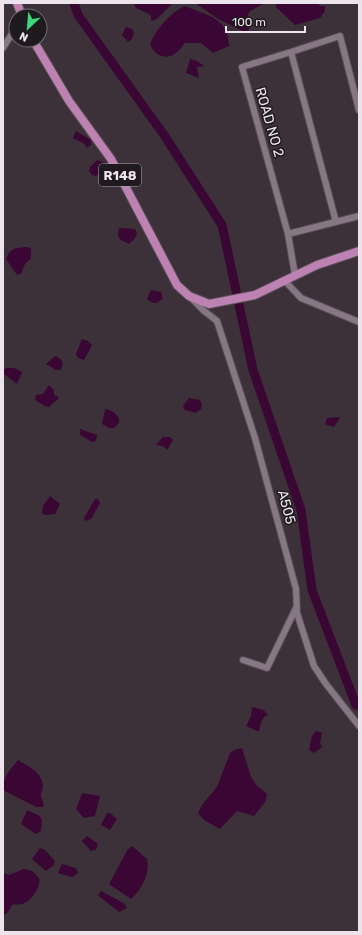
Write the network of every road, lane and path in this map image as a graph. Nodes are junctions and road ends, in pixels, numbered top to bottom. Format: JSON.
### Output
{"nodes":[{"id":1,"x":38,"y":48,"type":"edge"},
{"id":2,"x":291,"y":52,"type":"junction"},
{"id":3,"x":359,"y":110,"type":"edge"},
{"id":4,"x":359,"y":216,"type":"edge"},
{"id":5,"x":336,"y":222,"type":"junction"},
{"id":6,"x":288,"y":234,"type":"junction"},
{"id":7,"x":359,"y":251,"type":"edge"},
{"id":8,"x":295,"y":275,"type":"junction"},
{"id":9,"x":284,"y":280,"type":"junction"},
{"id":10,"x":189,"y":296,"type":"junction"},
{"id":11,"x":359,"y":322,"type":"edge"},
{"id":12,"x":297,"y":606,"type":"junction"},
{"id":13,"x":243,"y":660,"type":"dead end"},
{"id":14,"x":359,"y":726,"type":"edge"}],
"edges":[{"from":1,"to":10,"type":"main road","number":"R148"},
{"from":2,"to":3,"type":"street"},
{"from":2,"to":5,"type":"street"},
{"from":2,"to":6,"type":"street","name":"ROAD NO 2"},
{"from":4,"to":5,"type":"street"},
{"from":5,"to":6,"type":"street"},
{"from":6,"to":8,"type":"street"},
{"from":7,"to":8,"type":"main road","number":"R148"},
{"from":8,"to":9,"type":"main road","number":"R148"},
{"from":9,"to":10,"type":"main road","number":"R148"},
{"from":9,"to":11,"type":"street"},
{"from":10,"to":12,"type":"street","name":"A505"},
{"from":12,"to":13,"type":"street"},
{"from":12,"to":14,"type":"street","name":"A505"}]}
